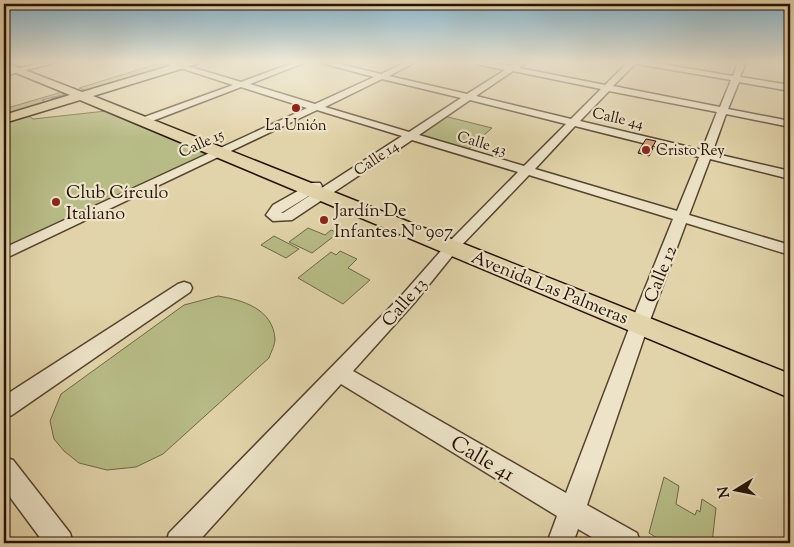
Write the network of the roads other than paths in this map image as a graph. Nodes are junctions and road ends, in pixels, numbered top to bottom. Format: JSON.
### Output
{"nodes":[{"id":1,"x":68,"y":88,"type":"edge"},
{"id":2,"x":87,"y":88,"type":"edge"},
{"id":3,"x":91,"y":88,"type":"edge"},
{"id":4,"x":233,"y":88,"type":"edge"},
{"id":5,"x":248,"y":88,"type":"edge"},
{"id":6,"x":358,"y":88,"type":"edge"},
{"id":7,"x":427,"y":88,"type":"edge"},
{"id":8,"x":483,"y":88,"type":"edge"},
{"id":9,"x":607,"y":88,"type":"joint"},
{"id":10,"x":733,"y":88,"type":"edge"},
{"id":11,"x":77,"y":91,"type":"junction"},
{"id":12,"x":468,"y":98,"type":"junction"},
{"id":13,"x":4,"y":108,"type":"edge"},
{"id":14,"x":316,"y":108,"type":"junction"},
{"id":15,"x":724,"y":111,"type":"junction"},
{"id":16,"x":4,"y":119,"type":"edge"},
{"id":17,"x":146,"y":120,"type":"junction"},
{"id":18,"x":572,"y":123,"type":"junction"},
{"id":19,"x":790,"y":124,"type":"edge"},
{"id":20,"x":408,"y":136,"type":"junction"},
{"id":21,"x":223,"y":151,"type":"junction"},
{"id":22,"x":706,"y":154,"type":"junction"},
{"id":23,"x":526,"y":172,"type":"junction"},
{"id":24,"x":790,"y":175,"type":"edge"},
{"id":25,"x":320,"y":190,"type":"junction"},
{"id":26,"x":682,"y":218,"type":"junction"},
{"id":27,"x":454,"y":244,"type":"junction"},
{"id":28,"x":790,"y":250,"type":"edge"},
{"id":29,"x":4,"y":254,"type":"edge"},
{"id":30,"x":184,"y":288,"type":"dead end"},
{"id":31,"x":641,"y":320,"type":"junction"},
{"id":32,"x":339,"y":373,"type":"junction"},
{"id":33,"x":790,"y":376,"type":"edge"},
{"id":34,"x":790,"y":386,"type":"edge"},
{"id":35,"x":4,"y":408,"type":"edge"},
{"id":36,"x":4,"y":469,"type":"edge"},
{"id":37,"x":572,"y":510,"type":"junction"},
{"id":38,"x":60,"y":543,"type":"edge"},
{"id":39,"x":179,"y":543,"type":"edge"},
{"id":40,"x":560,"y":543,"type":"edge"},
{"id":41,"x":627,"y":543,"type":"edge"}],
"edges":[{"from":1,"to":11,"type":"main road","name":"Avenida Las Palmeras"},
{"from":2,"to":11,"type":"main road"},
{"from":3,"to":11,"type":"main road"},
{"from":4,"to":17,"type":"street"},
{"from":5,"to":14,"type":"street","name":"Calle 43"},
{"from":6,"to":14,"type":"street","name":"Calle 15"},
{"from":7,"to":12,"type":"street","name":"Calle 44"},
{"from":8,"to":12,"type":"street","name":"Calle 14"},
{"from":9,"to":15,"type":"street"},
{"from":9,"to":18,"type":"street","name":"Calle 13"},
{"from":10,"to":15,"type":"street","name":"Calle 12"},
{"from":11,"to":13,"type":"main road"},
{"from":11,"to":16,"type":"main road"},
{"from":11,"to":17,"type":"main road","name":"Avenida Las Palmeras"},
{"from":12,"to":18,"type":"street","name":"Calle 44"},
{"from":12,"to":20,"type":"street","name":"Calle 14"},
{"from":14,"to":20,"type":"street","name":"Calle 43"},
{"from":14,"to":21,"type":"street","name":"Calle 15"},
{"from":15,"to":19,"type":"street"},
{"from":15,"to":22,"type":"street","name":"Calle 12"},
{"from":17,"to":21,"type":"main road","name":"Avenida Las Palmeras"},
{"from":18,"to":22,"type":"street","name":"Calle 44"},
{"from":18,"to":23,"type":"street","name":"Calle 13"},
{"from":20,"to":23,"type":"street","name":"Calle 43"},
{"from":20,"to":25,"type":"street","name":"Calle 14"},
{"from":21,"to":25,"type":"main road","name":"Avenida Las Palmeras"},
{"from":21,"to":29,"type":"street","name":"Calle 15"},
{"from":22,"to":24,"type":"street","name":"Calle 44"},
{"from":22,"to":26,"type":"street","name":"Calle 12"},
{"from":23,"to":26,"type":"street","name":"Calle 43"},
{"from":23,"to":27,"type":"street","name":"Calle 13"},
{"from":25,"to":27,"type":"main road","name":"Avenida Las Palmeras"},
{"from":26,"to":28,"type":"street","name":"Calle 43"},
{"from":26,"to":31,"type":"street","name":"Calle 12"},
{"from":27,"to":31,"type":"main road","name":"Avenida Las Palmeras"},
{"from":27,"to":32,"type":"street","name":"Calle 13"},
{"from":30,"to":35,"type":"street"},
{"from":31,"to":33,"type":"main road","name":"Avenida Las Palmeras"},
{"from":31,"to":34,"type":"main road","name":"Avenida Las Palmeras"},
{"from":31,"to":37,"type":"street","name":"Calle 12"},
{"from":32,"to":37,"type":"street","name":"Calle 41"},
{"from":32,"to":39,"type":"street","name":"Calle 13"},
{"from":36,"to":38,"type":"street"},
{"from":37,"to":40,"type":"street","name":"Calle 12"},
{"from":37,"to":41,"type":"street","name":"Calle 41"}]}
